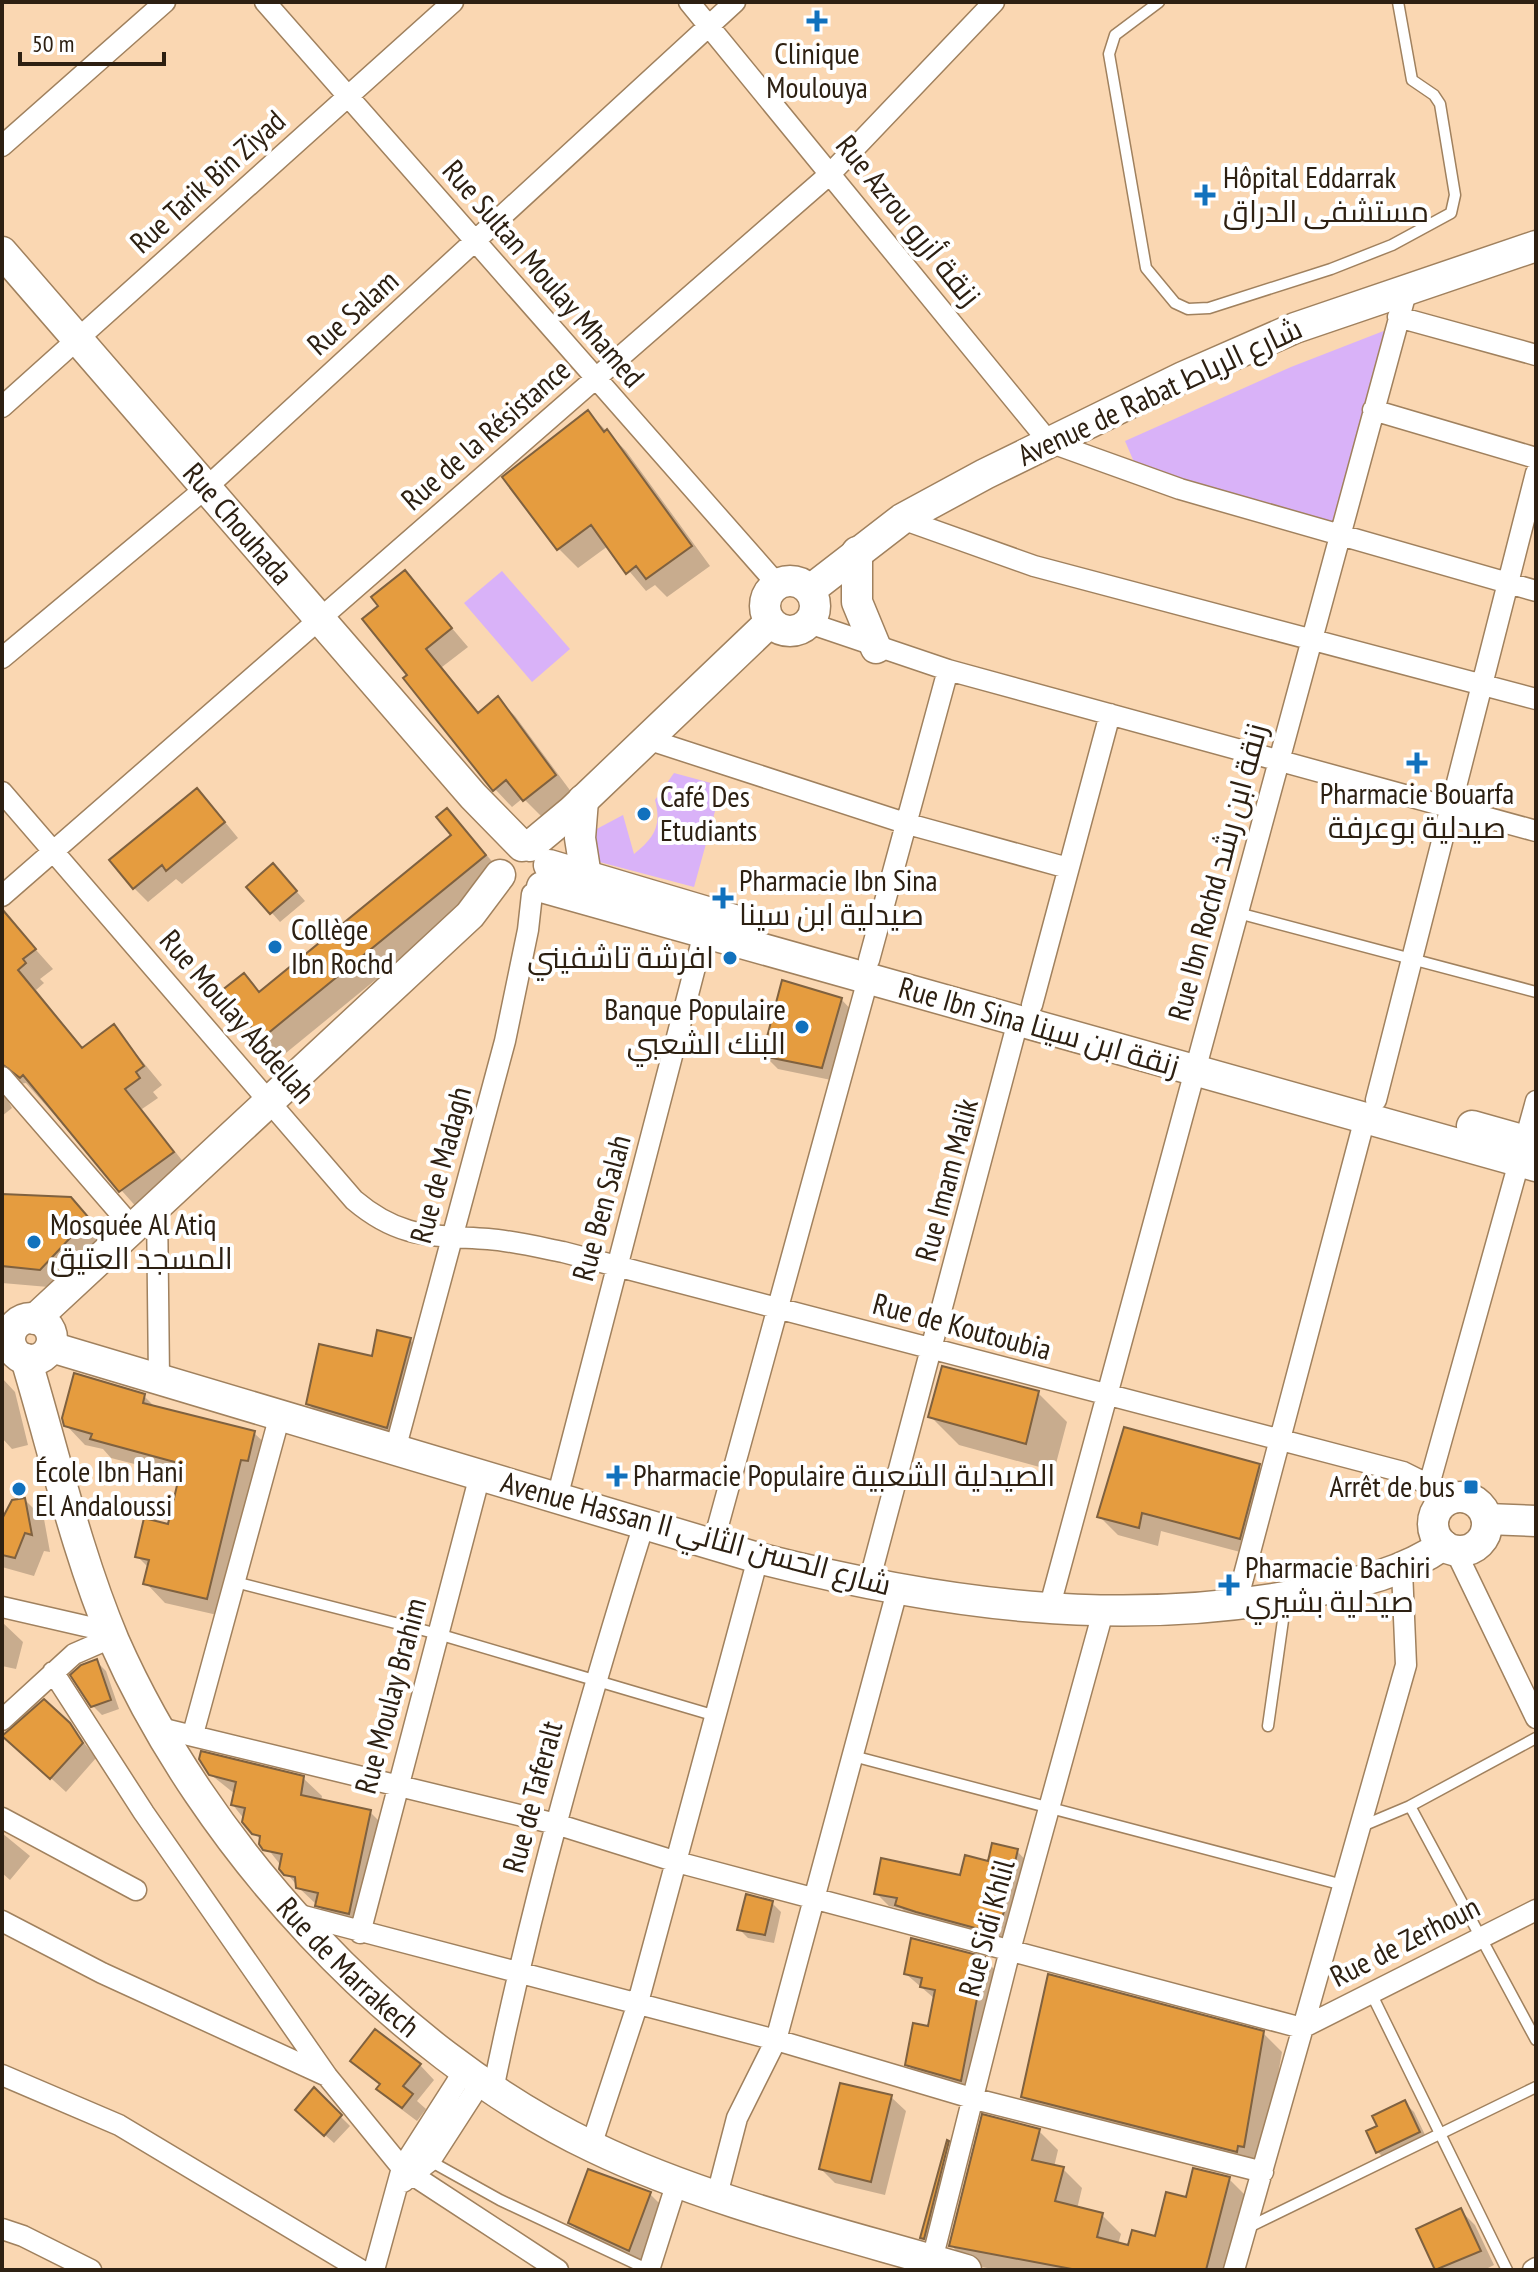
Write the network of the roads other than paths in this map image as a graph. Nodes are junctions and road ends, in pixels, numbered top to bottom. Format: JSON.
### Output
{"nodes":[{"id":1,"x":165,"y":2,"type":"edge"},
{"id":2,"x":265,"y":2,"type":"edge"},
{"id":3,"x":453,"y":2,"type":"edge"},
{"id":4,"x":689,"y":2,"type":"edge"},
{"id":5,"x":735,"y":2,"type":"edge"},
{"id":6,"x":994,"y":2,"type":"edge"},
{"id":7,"x":1159,"y":2,"type":"edge"},
{"id":8,"x":1398,"y":2,"type":"edge"},
{"id":9,"x":710,"y":27,"type":"junction"},
{"id":10,"x":348,"y":96,"type":"junction"},
{"id":11,"x":2,"y":146,"type":"edge"},
{"id":12,"x":830,"y":174,"type":"junction"},
{"id":13,"x":476,"y":242,"type":"junction"},
{"id":14,"x":1536,"y":246,"type":"edge"},
{"id":15,"x":2,"y":252,"type":"edge"},
{"id":16,"x":1402,"y":303,"type":"junction"},
{"id":17,"x":78,"y":339,"type":"junction"},
{"id":18,"x":1536,"y":355,"type":"edge"},
{"id":19,"x":595,"y":380,"type":"junction"},
{"id":20,"x":2,"y":407,"type":"edge"},
{"id":21,"x":1373,"y":410,"type":"junction"},
{"id":22,"x":1049,"y":442,"type":"junction"},
{"id":23,"x":1536,"y":458,"type":"edge"},
{"id":24,"x":1536,"y":473,"type":"edge"},
{"id":25,"x":207,"y":487,"type":"junction"},
{"id":26,"x":902,"y":519,"type":"junction"},
{"id":27,"x":1340,"y":533,"type":"junction"},
{"id":28,"x":857,"y":552,"type":"junction"},
{"id":29,"x":1508,"y":583,"type":"junction"},
{"id":30,"x":777,"y":584,"type":"junction"},
{"id":31,"x":810,"y":590,"type":"junction"},
{"id":32,"x":1536,"y":591,"type":"edge"},
{"id":33,"x":322,"y":619,"type":"junction"},
{"id":34,"x":770,"y":622,"type":"junction"},
{"id":35,"x":809,"y":623,"type":"junction"},
{"id":36,"x":1312,"y":637,"type":"junction"},
{"id":37,"x":876,"y":648,"type":"junction"},
{"id":38,"x":2,"y":658,"type":"edge"},
{"id":39,"x":948,"y":670,"type":"junction"},
{"id":40,"x":1482,"y":685,"type":"junction"},
{"id":41,"x":1536,"y":699,"type":"edge"},
{"id":42,"x":1110,"y":714,"type":"junction"},
{"id":43,"x":647,"y":739,"type":"junction"},
{"id":44,"x":1279,"y":760,"type":"junction"},
{"id":45,"x":2,"y":792,"type":"edge"},
{"id":46,"x":578,"y":806,"type":"junction"},
{"id":47,"x":1451,"y":807,"type":"junction"},
{"id":48,"x":908,"y":824,"type":"junction"},
{"id":49,"x":1536,"y":831,"type":"edge"},
{"id":50,"x":54,"y":851,"type":"junction"},
{"id":51,"x":1068,"y":868,"type":"junction"},
{"id":52,"x":527,"y":869,"type":"junction"},
{"id":53,"x":586,"y":876,"type":"junction"},
{"id":54,"x":2,"y":896,"type":"edge"},
{"id":55,"x":1238,"y":913,"type":"junction"},
{"id":56,"x":704,"y":933,"type":"junction"},
{"id":57,"x":1412,"y":959,"type":"junction"},
{"id":58,"x":868,"y":970,"type":"junction"},
{"id":59,"x":1536,"y":992,"type":"edge"},
{"id":60,"x":1025,"y":1013,"type":"junction"},
{"id":61,"x":1198,"y":1061,"type":"junction"},
{"id":62,"x":2,"y":1077,"type":"edge"},
{"id":63,"x":271,"y":1100,"type":"junction"},
{"id":64,"x":1536,"y":1101,"type":"edge"},
{"id":65,"x":1371,"y":1109,"type":"junction"},
{"id":66,"x":1529,"y":1153,"type":"edge"},
{"id":67,"x":157,"y":1205,"type":"junction"},
{"id":68,"x":133,"y":1228,"type":"junction"},
{"id":69,"x":452,"y":1238,"type":"junction"},
{"id":70,"x":618,"y":1266,"type":"junction"},
{"id":71,"x":777,"y":1308,"type":"junction"},
{"id":72,"x":21,"y":1338,"type":"edge"},
{"id":73,"x":932,"y":1351,"type":"junction"},
{"id":74,"x":159,"y":1379,"type":"junction"},
{"id":75,"x":1107,"y":1397,"type":"junction"},
{"id":76,"x":280,"y":1415,"type":"junction"},
{"id":77,"x":1278,"y":1441,"type":"junction"},
{"id":78,"x":395,"y":1450,"type":"junction"},
{"id":79,"x":480,"y":1475,"type":"junction"},
{"id":80,"x":1435,"y":1495,"type":"junction"},
{"id":81,"x":557,"y":1498,"type":"junction"},
{"id":82,"x":1487,"y":1519,"type":"junction"},
{"id":83,"x":1536,"y":1521,"type":"edge"},
{"id":84,"x":644,"y":1524,"type":"junction"},
{"id":85,"x":713,"y":1544,"type":"junction"},
{"id":86,"x":1449,"y":1548,"type":"junction"},
{"id":87,"x":758,"y":1558,"type":"junction"},
{"id":88,"x":1402,"y":1570,"type":"junction"},
{"id":89,"x":235,"y":1582,"type":"junction"},
{"id":90,"x":883,"y":1588,"type":"junction"},
{"id":91,"x":1286,"y":1597,"type":"junction"},
{"id":92,"x":1236,"y":1605,"type":"junction"},
{"id":93,"x":2,"y":1607,"type":"edge"},
{"id":94,"x":1049,"y":1609,"type":"junction"},
{"id":95,"x":1103,"y":1612,"type":"junction"},
{"id":96,"x":112,"y":1634,"type":"junction"},
{"id":97,"x":438,"y":1634,"type":"junction"},
{"id":98,"x":53,"y":1672,"type":"junction"},
{"id":99,"x":596,"y":1682,"type":"junction"},
{"id":100,"x":716,"y":1716,"type":"junction"},
{"id":101,"x":1536,"y":1718,"type":"edge"},
{"id":102,"x":2,"y":1720,"type":"edge"},
{"id":103,"x":1268,"y":1726,"type":"dead end"},
{"id":104,"x":160,"y":1728,"type":"junction"},
{"id":105,"x":193,"y":1734,"type":"junction"},
{"id":106,"x":1536,"y":1738,"type":"edge"},
{"id":107,"x":853,"y":1756,"type":"junction"},
{"id":108,"x":399,"y":1785,"type":"junction"},
{"id":109,"x":1410,"y":1806,"type":"junction"},
{"id":110,"x":1052,"y":1807,"type":"junction"},
{"id":111,"x":2,"y":1818,"type":"edge"},
{"id":112,"x":556,"y":1824,"type":"junction"},
{"id":113,"x":1359,"y":1827,"type":"junction"},
{"id":114,"x":677,"y":1862,"type":"junction"},
{"id":115,"x":1343,"y":1885,"type":"junction"},
{"id":116,"x":136,"y":1890,"type":"dead end"},
{"id":117,"x":814,"y":1897,"type":"junction"},
{"id":118,"x":1536,"y":1910,"type":"edge"},
{"id":119,"x":296,"y":1914,"type":"junction"},
{"id":120,"x":2,"y":1921,"type":"edge"},
{"id":121,"x":360,"y":1933,"type":"junction"},
{"id":122,"x":1481,"y":1938,"type":"junction"},
{"id":123,"x":1010,"y":1950,"type":"junction"},
{"id":124,"x":517,"y":1974,"type":"junction"},
{"id":125,"x":1371,"y":1993,"type":"junction"},
{"id":126,"x":637,"y":2006,"type":"junction"},
{"id":127,"x":1302,"y":2028,"type":"junction"},
{"id":128,"x":776,"y":2040,"type":"junction"},
{"id":129,"x":1536,"y":2040,"type":"edge"},
{"id":130,"x":2,"y":2075,"type":"edge"},
{"id":131,"x":327,"y":2076,"type":"junction"},
{"id":132,"x":479,"y":2081,"type":"junction"},
{"id":133,"x":1536,"y":2087,"type":"edge"},
{"id":134,"x":975,"y":2099,"type":"junction"},
{"id":135,"x":1443,"y":2133,"type":"junction"},
{"id":136,"x":591,"y":2146,"type":"junction"},
{"id":137,"x":430,"y":2161,"type":"junction"},
{"id":138,"x":1263,"y":2172,"type":"junction"},
{"id":139,"x":405,"y":2176,"type":"junction"},
{"id":140,"x":677,"y":2182,"type":"junction"},
{"id":141,"x":717,"y":2195,"type":"junction"},
{"id":142,"x":1247,"y":2228,"type":"junction"},
{"id":143,"x":2,"y":2229,"type":"edge"},
{"id":144,"x":932,"y":2260,"type":"junction"},
{"id":145,"x":91,"y":2270,"type":"edge"},
{"id":146,"x":361,"y":2270,"type":"edge"},
{"id":147,"x":374,"y":2270,"type":"edge"},
{"id":148,"x":558,"y":2270,"type":"edge"},
{"id":149,"x":649,"y":2270,"type":"edge"},
{"id":150,"x":966,"y":2270,"type":"edge"},
{"id":151,"x":1234,"y":2270,"type":"edge"},
{"id":152,"x":1507,"y":2270,"type":"edge"}],
"edges":[{"from":1,"to":11,"type":"street"},
{"from":2,"to":10,"type":"street","name":"Rue Sultan Moulay Mhamed"},
{"from":3,"to":10,"type":"street","name":"Rue Tarik Bin Ziyad"},
{"from":4,"to":9,"type":"street","name":"Rue Azrou زنقة أزرو"},
{"from":5,"to":9,"type":"street","name":"Rue Salam"},
{"from":6,"to":12,"type":"street","name":"Rue de la Résistance"},
{"from":7,"to":8,"type":"lane"},
{"from":9,"to":12,"type":"street","name":"Rue Azrou زنقة أزرو"},
{"from":9,"to":13,"type":"street","name":"Rue Salam"},
{"from":10,"to":13,"type":"street","name":"Rue Sultan Moulay Mhamed"},
{"from":10,"to":17,"type":"street","name":"Rue Tarik Bin Ziyad"},
{"from":12,"to":19,"type":"street","name":"Rue de la Résistance"},
{"from":12,"to":22,"type":"street","name":"Rue Azrou زنقة أزرو"},
{"from":13,"to":19,"type":"street","name":"Rue Sultan Moulay Mhamed"},
{"from":13,"to":25,"type":"street","name":"Rue Salam"},
{"from":14,"to":16,"type":"street","name":"Avenue de Rabat شارع الرباط"},
{"from":15,"to":17,"type":"street","name":"Rue Chouhada"},
{"from":16,"to":18,"type":"street"},
{"from":16,"to":21,"type":"street","name":"Rue Ibn Rochd زنقة ابن رشد"},
{"from":16,"to":22,"type":"street","name":"Avenue de Rabat شارع الرباط"},
{"from":17,"to":20,"type":"street","name":"Rue Tarik Bin Ziyad"},
{"from":17,"to":25,"type":"street","name":"Rue Chouhada"},
{"from":19,"to":30,"type":"street","name":"Rue Sultan Moulay Mhamed"},
{"from":19,"to":33,"type":"street","name":"Rue de la Résistance"},
{"from":21,"to":23,"type":"street"},
{"from":21,"to":27,"type":"street","name":"Rue Ibn Rochd زنقة ابن رشد"},
{"from":22,"to":26,"type":"street","name":"Avenue de Rabat شارع الرباط"},
{"from":22,"to":27,"type":"street"},
{"from":24,"to":29,"type":"street"},
{"from":25,"to":33,"type":"street","name":"Rue Chouhada"},
{"from":25,"to":38,"type":"street","name":"Rue Salam"},
{"from":26,"to":28,"type":"street","name":"Avenue de Rabat شارع الرباط"},
{"from":26,"to":36,"type":"street"},
{"from":27,"to":29,"type":"street"},
{"from":27,"to":36,"type":"street","name":"Rue Ibn Rochd زنقة ابن رشد"},
{"from":28,"to":31,"type":"street","name":"Avenue de Rabat شارع الرباط"},
{"from":28,"to":37,"type":"street"},
{"from":29,"to":32,"type":"street"},
{"from":29,"to":40,"type":"street"},
{"from":30,"to":31,"type":"street"},
{"from":30,"to":34,"type":"street"},
{"from":31,"to":35,"type":"street"},
{"from":33,"to":50,"type":"street","name":"Rue de la Résistance"},
{"from":33,"to":52,"type":"street","name":"Rue Chouhada"},
{"from":34,"to":35,"type":"street"},
{"from":34,"to":43,"type":"street"},
{"from":35,"to":37,"type":"street"},
{"from":36,"to":40,"type":"street"},
{"from":36,"to":44,"type":"street","name":"Rue Ibn Rochd زنقة ابن رشد"},
{"from":37,"to":39,"type":"street"},
{"from":39,"to":42,"type":"street"},
{"from":39,"to":48,"type":"street"},
{"from":40,"to":41,"type":"street"},
{"from":40,"to":47,"type":"street"},
{"from":42,"to":44,"type":"street"},
{"from":42,"to":51,"type":"street","name":"Rue Imam Malik"},
{"from":43,"to":46,"type":"street"},
{"from":43,"to":48,"type":"street"},
{"from":44,"to":47,"type":"street"},
{"from":44,"to":55,"type":"street","name":"Rue Ibn Rochd زنقة ابن رشد"},
{"from":45,"to":50,"type":"street","name":"Rue Moulay Abdellah"},
{"from":46,"to":52,"type":"street"},
{"from":46,"to":53,"type":"street"},
{"from":47,"to":49,"type":"street"},
{"from":47,"to":57,"type":"street"},
{"from":48,"to":51,"type":"street"},
{"from":48,"to":58,"type":"street"},
{"from":50,"to":54,"type":"street","name":"Rue de la Résistance"},
{"from":50,"to":63,"type":"street","name":"Rue Moulay Abdellah"},
{"from":51,"to":60,"type":"street","name":"Rue Imam Malik"},
{"from":52,"to":53,"type":"street","name":"Rue Ibn Sina زنقة ابن سينا"},
{"from":52,"to":56,"type":"street","name":"Rue Ibn Sina زنقة ابن سينا"},
{"from":52,"to":63,"type":"street"},
{"from":52,"to":69,"type":"street","name":"Rue de Madagh"},
{"from":53,"to":58,"type":"street","name":"Rue Ibn Sina زنقة ابن سينا"},
{"from":55,"to":57,"type":"lane"},
{"from":55,"to":61,"type":"street","name":"Rue Ibn Rochd زنقة ابن رشد"},
{"from":56,"to":58,"type":"street","name":"Rue Ibn Sina زنقة ابن سينا"},
{"from":56,"to":70,"type":"street","name":"Rue Ben Salah"},
{"from":57,"to":59,"type":"lane"},
{"from":57,"to":65,"type":"street"},
{"from":58,"to":60,"type":"street","name":"Rue Ibn Sina زنقة ابن سينا"},
{"from":58,"to":71,"type":"street"},
{"from":60,"to":61,"type":"street","name":"Rue Ibn Sina زنقة ابن سينا"},
{"from":60,"to":73,"type":"street","name":"Rue Imam Malik"},
{"from":61,"to":65,"type":"street","name":"Rue Ibn Sina زنقة ابن سينا"},
{"from":61,"to":75,"type":"street","name":"Rue Ibn Rochd زنقة ابن رشد"},
{"from":62,"to":68,"type":"street"},
{"from":63,"to":67,"type":"street"},
{"from":63,"to":69,"type":"street","name":"Rue Moulay Abdellah"},
{"from":64,"to":66,"type":"street"},
{"from":65,"to":66,"type":"street","name":"Rue Ibn Sina زنقة ابن سينا"},
{"from":65,"to":77,"type":"street"},
{"from":66,"to":80,"type":"street"},
{"from":67,"to":68,"type":"street"},
{"from":67,"to":74,"type":"street"},
{"from":68,"to":72,"type":"street"},
{"from":69,"to":70,"type":"street","name":"Rue de Koutoubia"},
{"from":69,"to":78,"type":"street","name":"Rue de Madagh"},
{"from":70,"to":71,"type":"street","name":"Rue de Koutoubia"},
{"from":70,"to":81,"type":"street","name":"Rue Ben Salah"},
{"from":71,"to":73,"type":"street","name":"Rue de Koutoubia"},
{"from":71,"to":85,"type":"street"},
{"from":72,"to":74,"type":"street","name":"Avenue Hassan II شارع الحسن الثاني"},
{"from":72,"to":96,"type":"street","name":"Rue de Marrakech"},
{"from":73,"to":75,"type":"street","name":"Rue de Koutoubia"},
{"from":73,"to":90,"type":"street","name":"Rue Imam Malik"},
{"from":74,"to":76,"type":"street","name":"Avenue Hassan II شارع الحسن الثاني"},
{"from":75,"to":77,"type":"street","name":"Rue de Koutoubia"},
{"from":75,"to":94,"type":"street","name":"Rue Ibn Rochd زنقة ابن رشد"},
{"from":76,"to":78,"type":"street","name":"Avenue Hassan II شارع الحسن الثاني"},
{"from":76,"to":89,"type":"street"},
{"from":77,"to":80,"type":"street","name":"Rue de Koutoubia"},
{"from":77,"to":92,"type":"street"},
{"from":78,"to":79,"type":"street","name":"Avenue Hassan II شارع الحسن الثاني"},
{"from":79,"to":81,"type":"street","name":"Avenue Hassan II شارع الحسن الثاني"},
{"from":79,"to":97,"type":"street","name":"Rue Moulay Brahim"},
{"from":80,"to":82,"type":"street"},
{"from":80,"to":86,"type":"street"},
{"from":81,"to":84,"type":"street","name":"Avenue Hassan II شارع الحسن الثاني"},
{"from":82,"to":83,"type":"street"},
{"from":82,"to":86,"type":"street"},
{"from":84,"to":85,"type":"street","name":"Avenue Hassan II شارع الحسن الثاني"},
{"from":84,"to":99,"type":"street","name":"Rue de Taferalt"},
{"from":85,"to":87,"type":"street","name":"Avenue Hassan II شارع الحسن الثاني"},
{"from":86,"to":88,"type":"street","name":"Avenue Hassan II شارع الحسن الثاني"},
{"from":86,"to":101,"type":"street"},
{"from":87,"to":90,"type":"street","name":"Avenue Hassan II شارع الحسن الثاني"},
{"from":87,"to":100,"type":"street"},
{"from":88,"to":91,"type":"street","name":"Avenue Hassan II شارع الحسن الثاني"},
{"from":88,"to":113,"type":"street"},
{"from":89,"to":97,"type":"lane"},
{"from":89,"to":105,"type":"street"},
{"from":90,"to":94,"type":"street","name":"Avenue Hassan II شارع الحسن الثاني"},
{"from":90,"to":107,"type":"street","name":"Rue Imam Malik"},
{"from":91,"to":92,"type":"street","name":"Avenue Hassan II شارع الحسن الثاني"},
{"from":91,"to":103,"type":"lane"},
{"from":92,"to":95,"type":"street","name":"Avenue Hassan II شارع الحسن الثاني"},
{"from":93,"to":96,"type":"street"},
{"from":94,"to":95,"type":"street","name":"Avenue Hassan II شارع الحسن الثاني"},
{"from":95,"to":110,"type":"street","name":"Rue Sidi Khlil"},
{"from":96,"to":98,"type":"street"},
{"from":96,"to":104,"type":"street","name":"Rue de Marrakech"},
{"from":97,"to":99,"type":"lane"},
{"from":97,"to":108,"type":"street","name":"Rue Moulay Brahim"},
{"from":98,"to":102,"type":"street"},
{"from":98,"to":131,"type":"street"},
{"from":99,"to":100,"type":"lane"},
{"from":99,"to":112,"type":"street","name":"Rue de Taferalt"},
{"from":100,"to":114,"type":"street"},
{"from":104,"to":105,"type":"street"},
{"from":104,"to":119,"type":"street","name":"Rue de Marrakech"},
{"from":105,"to":108,"type":"street"},
{"from":106,"to":109,"type":"lane"},
{"from":107,"to":110,"type":"lane"},
{"from":107,"to":117,"type":"street","name":"Rue Imam Malik"},
{"from":108,"to":112,"type":"street"},
{"from":108,"to":121,"type":"street","name":"Rue Moulay Brahim"},
{"from":109,"to":113,"type":"lane"},
{"from":109,"to":122,"type":"lane"},
{"from":110,"to":115,"type":"lane"},
{"from":110,"to":123,"type":"street","name":"Rue Sidi Khlil"},
{"from":111,"to":116,"type":"street"},
{"from":112,"to":114,"type":"street"},
{"from":112,"to":124,"type":"street","name":"Rue de Taferalt"},
{"from":113,"to":115,"type":"street"},
{"from":114,"to":117,"type":"street"},
{"from":114,"to":126,"type":"street"},
{"from":115,"to":127,"type":"street"},
{"from":117,"to":123,"type":"street"},
{"from":117,"to":128,"type":"street","name":"Rue Imam Malik"},
{"from":118,"to":122,"type":"street","name":"Rue de Zerhoun"},
{"from":119,"to":121,"type":"street"},
{"from":119,"to":132,"type":"street","name":"Rue de Marrakech"},
{"from":120,"to":131,"type":"street"},
{"from":121,"to":124,"type":"street"},
{"from":122,"to":125,"type":"street","name":"Rue de Zerhoun"},
{"from":122,"to":129,"type":"lane"},
{"from":123,"to":127,"type":"street"},
{"from":123,"to":134,"type":"street","name":"Rue Sidi Khlil"},
{"from":124,"to":126,"type":"street"},
{"from":124,"to":132,"type":"street","name":"Rue de Taferalt"},
{"from":125,"to":127,"type":"street","name":"Rue de Zerhoun"},
{"from":125,"to":135,"type":"lane"},
{"from":126,"to":128,"type":"street"},
{"from":126,"to":136,"type":"street"},
{"from":127,"to":138,"type":"street"},
{"from":128,"to":134,"type":"street"},
{"from":128,"to":141,"type":"street","name":"Rue Imam Malik"},
{"from":130,"to":146,"type":"street"},
{"from":131,"to":139,"type":"street"},
{"from":132,"to":136,"type":"street","name":"Rue de Marrakech"},
{"from":132,"to":137,"type":"street"},
{"from":132,"to":139,"type":"street"},
{"from":133,"to":135,"type":"lane"},
{"from":134,"to":138,"type":"street"},
{"from":134,"to":144,"type":"street","name":"Rue Sidi Khlil"},
{"from":135,"to":142,"type":"lane"},
{"from":135,"to":152,"type":"lane"},
{"from":136,"to":140,"type":"street","name":"Rue de Marrakech"},
{"from":137,"to":139,"type":"street"},
{"from":137,"to":149,"type":"lane"},
{"from":138,"to":142,"type":"street"},
{"from":139,"to":147,"type":"street"},
{"from":139,"to":148,"type":"street"},
{"from":140,"to":141,"type":"street","name":"Rue de Marrakech"},
{"from":140,"to":149,"type":"street"},
{"from":141,"to":144,"type":"street","name":"Rue de Marrakech"},
{"from":142,"to":151,"type":"street"},
{"from":143,"to":145,"type":"street"},
{"from":144,"to":150,"type":"street","name":"Rue de Marrakech"}]}
